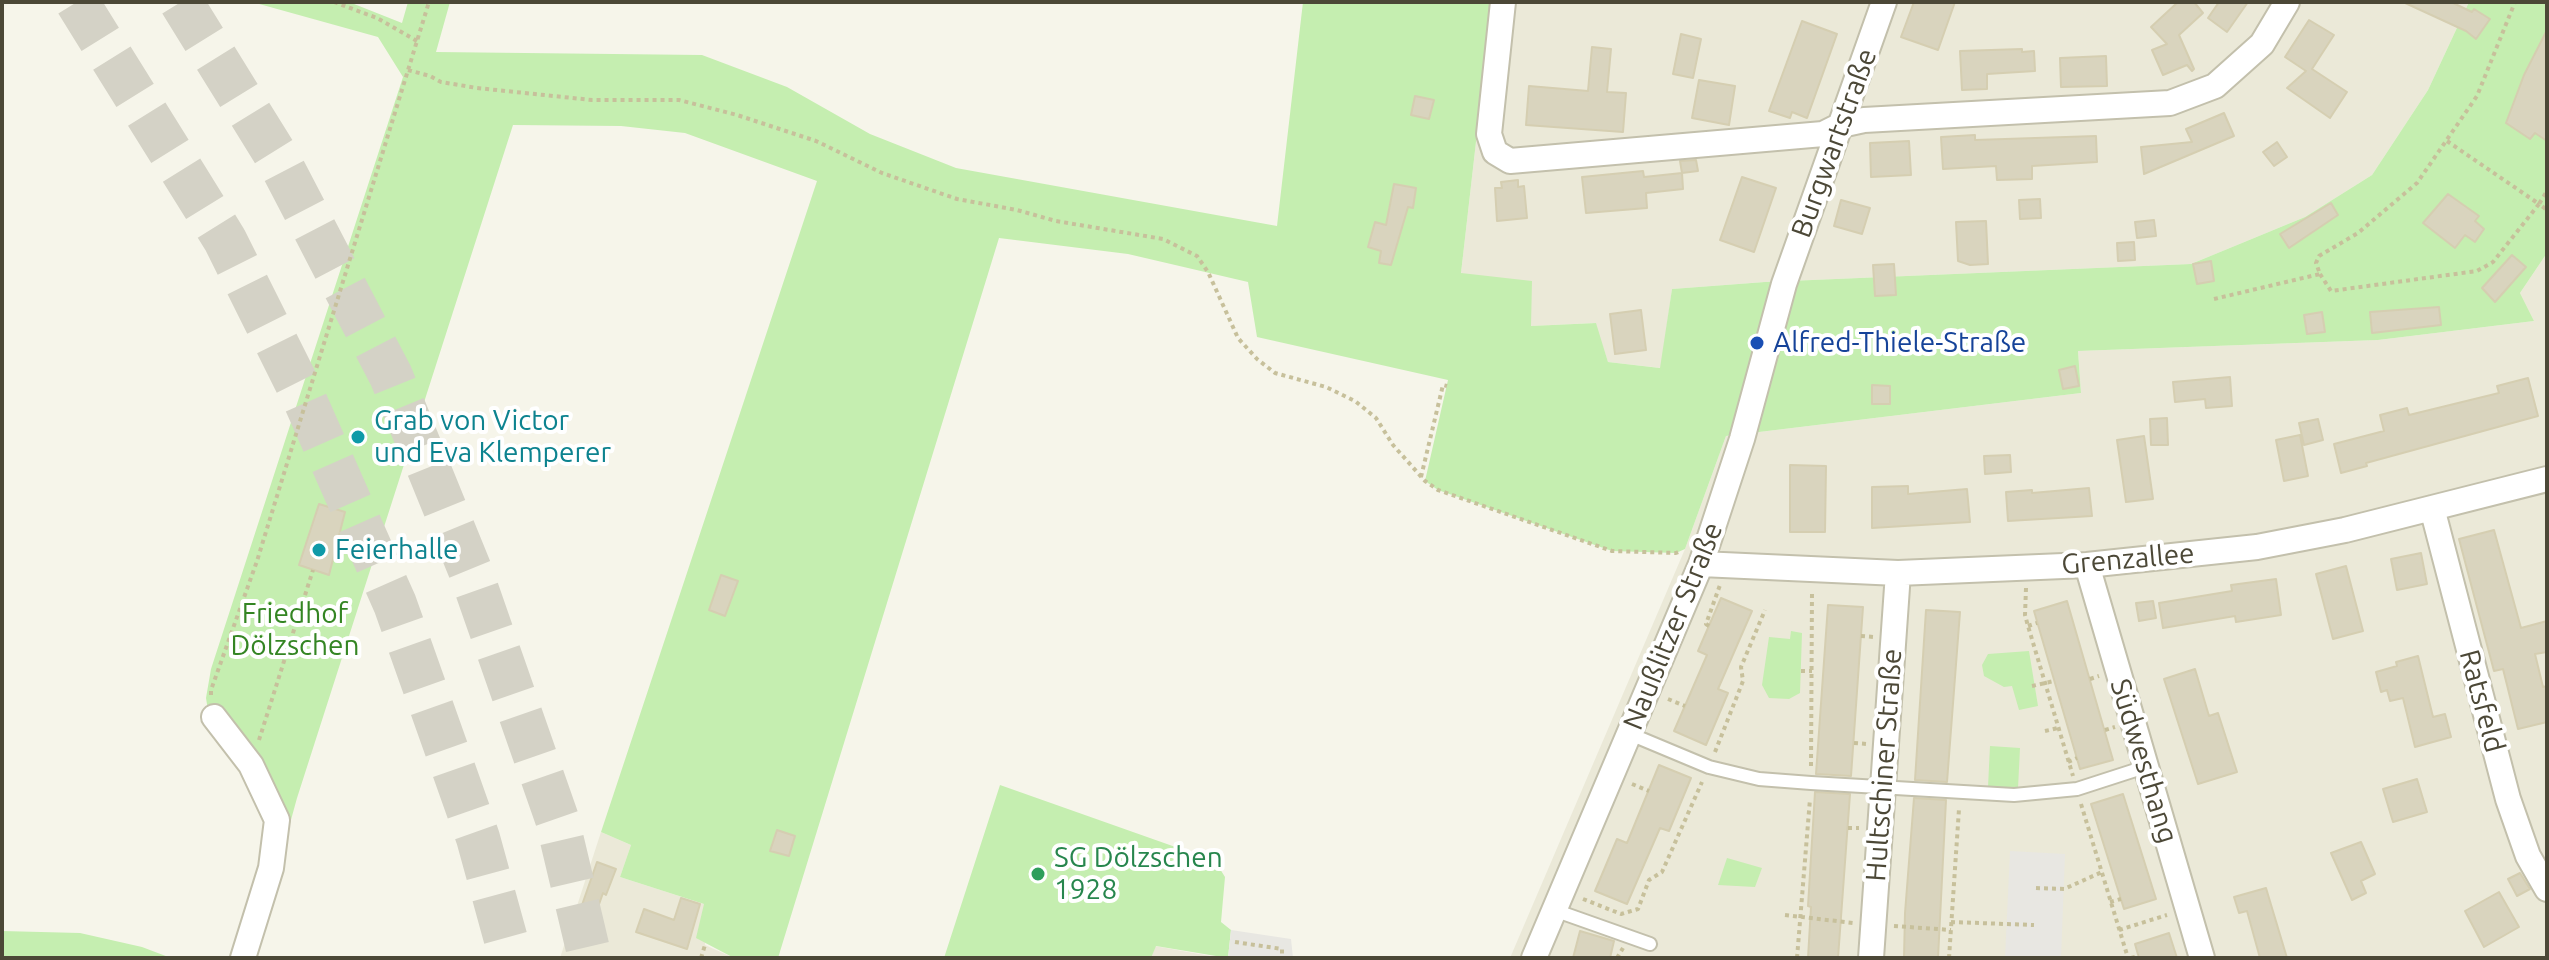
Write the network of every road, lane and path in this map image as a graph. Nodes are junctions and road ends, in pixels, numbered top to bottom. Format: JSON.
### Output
{"nodes":[{"id":1,"x":334,"y":2,"type":"edge"},
{"id":2,"x":429,"y":2,"type":"edge"},
{"id":3,"x":1503,"y":2,"type":"edge"},
{"id":4,"x":1884,"y":2,"type":"edge"},
{"id":5,"x":2287,"y":2,"type":"edge"},
{"id":6,"x":2515,"y":2,"type":"edge"},
{"id":7,"x":417,"y":41,"type":"junction"},
{"id":8,"x":408,"y":70,"type":"junction"},
{"id":9,"x":1841,"y":125,"type":"junction"},
{"id":10,"x":2447,"y":141,"type":"junction"},
{"id":11,"x":2547,"y":191,"type":"edge"},
{"id":12,"x":2539,"y":204,"type":"junction"},
{"id":13,"x":2547,"y":210,"type":"edge"},
{"id":14,"x":2320,"y":274,"type":"junction"},
{"id":15,"x":1784,"y":284,"type":"joint"},
{"id":16,"x":2214,"y":299,"type":"dead end"},
{"id":17,"x":1447,"y":386,"type":"dead end"},
{"id":18,"x":1421,"y":477,"type":"junction"},
{"id":19,"x":2547,"y":479,"type":"edge"},
{"id":20,"x":2432,"y":508,"type":"junction"},
{"id":21,"x":1711,"y":564,"type":"junction"},
{"id":22,"x":2087,"y":565,"type":"junction"},
{"id":23,"x":2030,"y":566,"type":"junction"},
{"id":24,"x":1813,"y":569,"type":"junction"},
{"id":25,"x":313,"y":570,"type":"dead end"},
{"id":26,"x":1898,"y":573,"type":"junction"},
{"id":27,"x":1765,"y":610,"type":"dead end"},
{"id":28,"x":2037,"y":623,"type":"dead end"},
{"id":29,"x":1709,"y":626,"type":"dead end"},
{"id":30,"x":2028,"y":626,"type":"junction"},
{"id":31,"x":1801,"y":671,"type":"dead end"},
{"id":32,"x":1812,"y":671,"type":"junction"},
{"id":33,"x":2054,"y":681,"type":"dead end"},
{"id":34,"x":2045,"y":683,"type":"junction"},
{"id":35,"x":2032,"y":686,"type":"dead end"},
{"id":36,"x":1669,"y":699,"type":"dead end"},
{"id":37,"x":1685,"y":706,"type":"dead end"},
{"id":38,"x":214,"y":717,"type":"joint"},
{"id":39,"x":2058,"y":728,"type":"junction"},
{"id":40,"x":2045,"y":731,"type":"dead end"},
{"id":41,"x":1630,"y":734,"type":"junction"},
{"id":42,"x":2077,"y":758,"type":"dead end"},
{"id":43,"x":1811,"y":762,"type":"dead end"},
{"id":44,"x":2068,"y":762,"type":"junction"},
{"id":45,"x":251,"y":765,"type":"junction"},
{"id":46,"x":2145,"y":767,"type":"junction"},
{"id":47,"x":1706,"y":772,"type":"junction"},
{"id":48,"x":1635,"y":785,"type":"dead end"},
{"id":49,"x":1883,"y":786,"type":"junction"},
{"id":50,"x":2077,"y":789,"type":"junction"},
{"id":51,"x":1649,"y":791,"type":"dead end"},
{"id":52,"x":1961,"y":791,"type":"junction"},
{"id":53,"x":1810,"y":792,"type":"dead end"},
{"id":54,"x":2102,"y":872,"type":"junction"},
{"id":55,"x":2036,"y":888,"type":"dead end"},
{"id":56,"x":2547,"y":889,"type":"edge"},
{"id":57,"x":2121,"y":899,"type":"dead end"},
{"id":58,"x":1558,"y":900,"type":"junction"},
{"id":59,"x":2110,"y":902,"type":"junction"},
{"id":60,"x":2188,"y":908,"type":"junction"},
{"id":61,"x":1785,"y":915,"type":"dead end"},
{"id":62,"x":1799,"y":918,"type":"junction"},
{"id":63,"x":1951,"y":922,"type":"junction"},
{"id":64,"x":1873,"y":924,"type":"junction"},
{"id":65,"x":2034,"y":925,"type":"dead end"},
{"id":66,"x":1951,"y":930,"type":"junction"},
{"id":67,"x":2119,"y":930,"type":"junction"},
{"id":68,"x":1235,"y":942,"type":"dead end"},
{"id":69,"x":1650,"y":944,"type":"dead end"},
{"id":70,"x":705,"y":945,"type":"dead end"},
{"id":71,"x":2139,"y":956,"type":"dead end"},
{"id":72,"x":243,"y":958,"type":"edge"},
{"id":73,"x":701,"y":958,"type":"edge"},
{"id":74,"x":1282,"y":958,"type":"edge"},
{"id":75,"x":1534,"y":958,"type":"edge"},
{"id":76,"x":1797,"y":958,"type":"edge"},
{"id":77,"x":1871,"y":958,"type":"edge"},
{"id":78,"x":1949,"y":958,"type":"edge"},
{"id":79,"x":2129,"y":958,"type":"edge"},
{"id":80,"x":2202,"y":958,"type":"edge"}],
"edges":[{"from":1,"to":7,"type":"path"},
{"from":2,"to":7,"type":"path"},
{"from":3,"to":9,"type":"street"},
{"from":4,"to":9,"type":"street","name":"Burgwartstraße"},
{"from":5,"to":9,"type":"street"},
{"from":6,"to":10,"type":"path"},
{"from":7,"to":8,"type":"path"},
{"from":8,"to":18,"type":"path"},
{"from":8,"to":38,"type":"path"},
{"from":9,"to":15,"type":"street","name":"Burgwartstraße"},
{"from":10,"to":12,"type":"path"},
{"from":10,"to":14,"type":"path"},
{"from":11,"to":12,"type":"path"},
{"from":12,"to":13,"type":"path"},
{"from":12,"to":14,"type":"path"},
{"from":14,"to":16,"type":"path"},
{"from":15,"to":21,"type":"street","name":"Naußlitzer Straße"},
{"from":17,"to":18,"type":"path"},
{"from":18,"to":21,"type":"path"},
{"from":19,"to":20,"type":"street","name":"Grenzallee"},
{"from":20,"to":22,"type":"street","name":"Grenzallee"},
{"from":20,"to":56,"type":"street","name":"Ratsfeld"},
{"from":21,"to":24,"type":"street","name":"Grenzallee"},
{"from":21,"to":29,"type":"path"},
{"from":21,"to":41,"type":"street","name":"Naußlitzer Straße"},
{"from":22,"to":23,"type":"street","name":"Grenzallee"},
{"from":22,"to":46,"type":"street","name":"Südwesthang"},
{"from":23,"to":26,"type":"street","name":"Grenzallee"},
{"from":23,"to":30,"type":"path"},
{"from":24,"to":26,"type":"street","name":"Grenzallee"},
{"from":24,"to":32,"type":"path"},
{"from":25,"to":45,"type":"path"},
{"from":26,"to":49,"type":"street","name":"Hultschiner Straße"},
{"from":27,"to":47,"type":"path"},
{"from":28,"to":30,"type":"path"},
{"from":30,"to":34,"type":"path"},
{"from":31,"to":32,"type":"path"},
{"from":32,"to":43,"type":"path"},
{"from":33,"to":34,"type":"path"},
{"from":34,"to":35,"type":"path"},
{"from":34,"to":39,"type":"path"},
{"from":36,"to":37,"type":"path"},
{"from":38,"to":45,"type":"street"},
{"from":39,"to":40,"type":"path"},
{"from":39,"to":44,"type":"path"},
{"from":41,"to":47,"type":"lane"},
{"from":41,"to":58,"type":"street","name":"Naußlitzer Straße"},
{"from":42,"to":44,"type":"path"},
{"from":44,"to":50,"type":"path"},
{"from":45,"to":72,"type":"street"},
{"from":46,"to":50,"type":"lane"},
{"from":46,"to":60,"type":"street","name":"Südwesthang"},
{"from":47,"to":49,"type":"lane"},
{"from":47,"to":58,"type":"path"},
{"from":48,"to":51,"type":"path"},
{"from":49,"to":52,"type":"lane"},
{"from":49,"to":64,"type":"street","name":"Hultschiner Straße"},
{"from":50,"to":52,"type":"lane"},
{"from":50,"to":54,"type":"path"},
{"from":52,"to":63,"type":"path"},
{"from":53,"to":62,"type":"path"},
{"from":54,"to":55,"type":"path"},
{"from":54,"to":59,"type":"path"},
{"from":57,"to":59,"type":"path"},
{"from":58,"to":69,"type":"lane"},
{"from":58,"to":75,"type":"street","name":"Naußlitzer Straße"},
{"from":59,"to":67,"type":"path"},
{"from":60,"to":67,"type":"path"},
{"from":60,"to":80,"type":"street","name":"Südwesthang"},
{"from":61,"to":62,"type":"path"},
{"from":62,"to":64,"type":"path"},
{"from":62,"to":76,"type":"path"},
{"from":63,"to":65,"type":"path"},
{"from":63,"to":66,"type":"path"},
{"from":64,"to":66,"type":"path"},
{"from":64,"to":77,"type":"street","name":"Hultschiner Straße"},
{"from":66,"to":78,"type":"path"},
{"from":67,"to":79,"type":"path"},
{"from":68,"to":74,"type":"path"},
{"from":70,"to":73,"type":"path"},
{"from":71,"to":79,"type":"path"}]}
